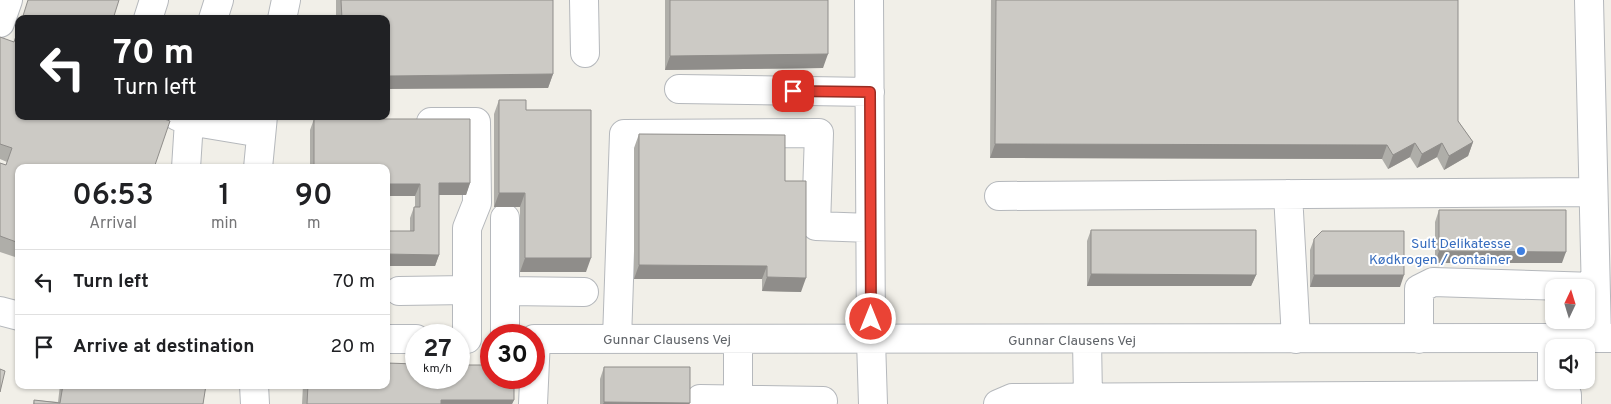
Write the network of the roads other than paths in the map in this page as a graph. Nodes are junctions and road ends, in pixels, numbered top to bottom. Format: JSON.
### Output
{"nodes":[{"id":1,"x":8,"y":0,"type":"edge"},
{"id":2,"x":154,"y":0,"type":"edge"},
{"id":3,"x":219,"y":0,"type":"edge"},
{"id":4,"x":286,"y":0,"type":"edge"},
{"id":5,"x":584,"y":0,"type":"edge"},
{"id":6,"x":869,"y":0,"type":"edge"},
{"id":7,"x":1589,"y":0,"type":"edge"},
{"id":8,"x":149,"y":15,"type":"edge"},
{"id":9,"x":214,"y":15,"type":"edge"},
{"id":10,"x":283,"y":15,"type":"edge"},
{"id":11,"x":0,"y":23,"type":"edge"},
{"id":12,"x":585,"y":53,"type":"dead end"},
{"id":13,"x":679,"y":89,"type":"dead end"},
{"id":14,"x":870,"y":92,"type":"junction"},
{"id":15,"x":181,"y":120,"type":"edge"},
{"id":16,"x":208,"y":120,"type":"edge"},
{"id":17,"x":425,"y":122,"type":"edge"},
{"id":18,"x":262,"y":124,"type":"edge"},
{"id":19,"x":186,"y":164,"type":"edge"},
{"id":20,"x":258,"y":164,"type":"edge"},
{"id":21,"x":1593,"y":192,"type":"junction"},
{"id":22,"x":1288,"y":194,"type":"junction"},
{"id":23,"x":999,"y":196,"type":"dead end"},
{"id":24,"x":506,"y":218,"type":"dead end"},
{"id":25,"x":870,"y":228,"type":"junction"},
{"id":26,"x":1596,"y":287,"type":"junction"},
{"id":27,"x":467,"y":290,"type":"junction"},
{"id":28,"x":399,"y":291,"type":"dead end"},
{"id":29,"x":505,"y":291,"type":"junction"},
{"id":30,"x":584,"y":292,"type":"dead end"},
{"id":31,"x":0,"y":310,"type":"edge"},
{"id":32,"x":15,"y":315,"type":"edge"},
{"id":33,"x":505,"y":324,"type":"edge"},
{"id":34,"x":1552,"y":338,"type":"junction"},
{"id":35,"x":390,"y":339,"type":"edge"},
{"id":36,"x":405,"y":339,"type":"edge"},
{"id":37,"x":472,"y":339,"type":"edge"},
{"id":38,"x":545,"y":339,"type":"edge"},
{"id":39,"x":617,"y":339,"type":"junction"},
{"id":40,"x":738,"y":339,"type":"junction"},
{"id":41,"x":1296,"y":339,"type":"junction"},
{"id":42,"x":1419,"y":339,"type":"junction"},
{"id":43,"x":871,"y":340,"type":"junction"},
{"id":44,"x":1088,"y":340,"type":"junction"},
{"id":45,"x":1607,"y":342,"type":"edge"},
{"id":46,"x":254,"y":389,"type":"edge"},
{"id":47,"x":533,"y":389,"type":"edge"},
{"id":48,"x":1088,"y":398,"type":"junction"},
{"id":49,"x":700,"y":399,"type":"dead end"},
{"id":50,"x":738,"y":400,"type":"junction"},
{"id":51,"x":1559,"y":400,"type":"edge"},
{"id":52,"x":824,"y":401,"type":"dead end"},
{"id":53,"x":255,"y":404,"type":"edge"},
{"id":54,"x":533,"y":404,"type":"edge"},
{"id":55,"x":873,"y":404,"type":"edge"},
{"id":56,"x":998,"y":404,"type":"edge"}],
"edges":[{"from":1,"to":11,"type":"street"},
{"from":2,"to":8,"type":"street"},
{"from":3,"to":9,"type":"street"},
{"from":4,"to":10,"type":"street"},
{"from":5,"to":12,"type":"street"},
{"from":6,"to":14,"type":"street"},
{"from":7,"to":21,"type":"street"},
{"from":13,"to":14,"type":"street"},
{"from":14,"to":25,"type":"street"},
{"from":15,"to":19,"type":"street"},
{"from":16,"to":18,"type":"street"},
{"from":17,"to":27,"type":"street"},
{"from":18,"to":20,"type":"street"},
{"from":21,"to":22,"type":"street"},
{"from":21,"to":26,"type":"street"},
{"from":22,"to":23,"type":"street"},
{"from":22,"to":41,"type":"street"},
{"from":24,"to":29,"type":"street"},
{"from":25,"to":39,"type":"street"},
{"from":25,"to":43,"type":"street"},
{"from":26,"to":42,"type":"street"},
{"from":26,"to":45,"type":"street"},
{"from":27,"to":28,"type":"street"},
{"from":27,"to":37,"type":"street"},
{"from":29,"to":30,"type":"street"},
{"from":29,"to":33,"type":"street"},
{"from":31,"to":32,"type":"street"},
{"from":34,"to":42,"type":"street","name":"Gunnar Clausens Vej"},
{"from":34,"to":45,"type":"street","name":"Gunnar Clausens Vej"},
{"from":34,"to":51,"type":"street"},
{"from":35,"to":36,"type":"street"},
{"from":38,"to":39,"type":"street","name":"Gunnar Clausens Vej"},
{"from":39,"to":40,"type":"street","name":"Gunnar Clausens Vej"},
{"from":40,"to":43,"type":"street","name":"Gunnar Clausens Vej"},
{"from":40,"to":50,"type":"street"},
{"from":41,"to":42,"type":"street","name":"Gunnar Clausens Vej"},
{"from":41,"to":44,"type":"street","name":"Gunnar Clausens Vej"},
{"from":43,"to":44,"type":"street","name":"Gunnar Clausens Vej"},
{"from":43,"to":55,"type":"street"},
{"from":44,"to":48,"type":"street"},
{"from":46,"to":53,"type":"street"},
{"from":47,"to":54,"type":"street"},
{"from":48,"to":51,"type":"street"},
{"from":48,"to":56,"type":"street"},
{"from":49,"to":50,"type":"street"},
{"from":50,"to":52,"type":"street"}]}
